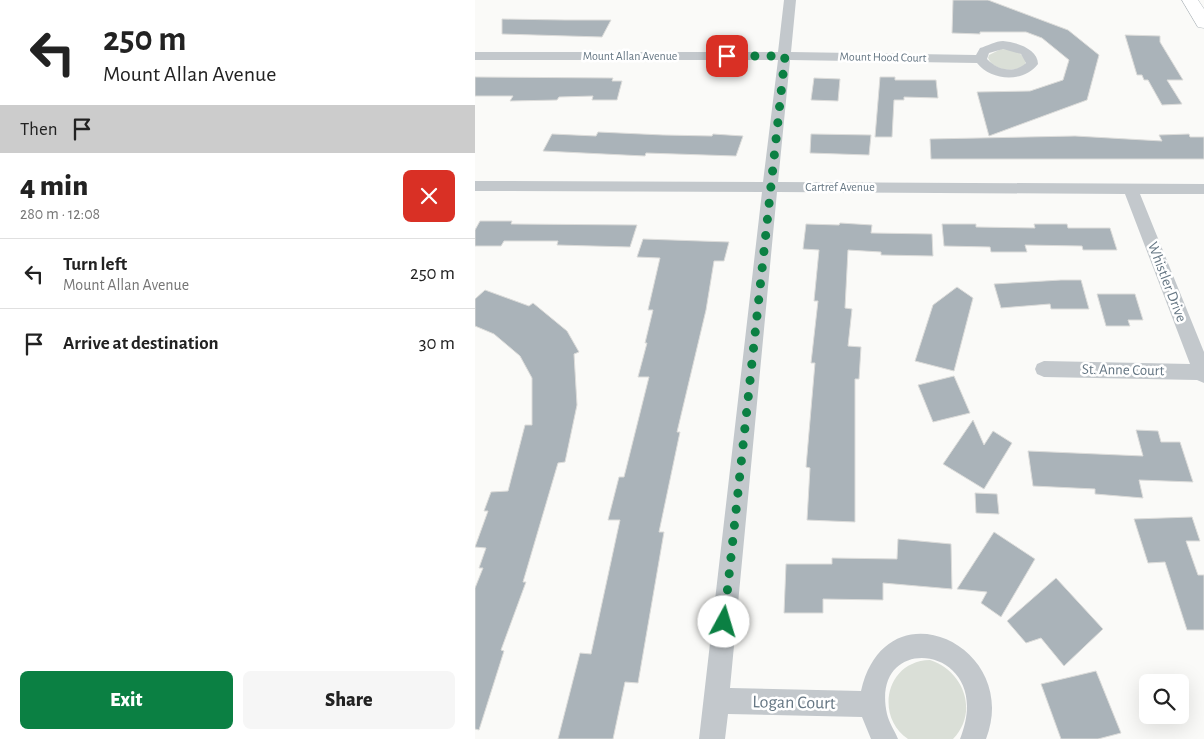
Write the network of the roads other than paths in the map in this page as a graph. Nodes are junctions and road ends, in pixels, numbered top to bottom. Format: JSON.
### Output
{"nodes":[{"id":1,"x":790,"y":0,"type":"edge"},
{"id":2,"x":1189,"y":0,"type":"edge"},
{"id":3,"x":1204,"y":23,"type":"edge"},
{"id":4,"x":475,"y":56,"type":"edge"},
{"id":5,"x":785,"y":56,"type":"junction"},
{"id":6,"x":981,"y":59,"type":"dead end"},
{"id":7,"x":475,"y":186,"type":"edge"},
{"id":8,"x":771,"y":187,"type":"junction"},
{"id":9,"x":1131,"y":189,"type":"junction"},
{"id":10,"x":1204,"y":190,"type":"edge"},
{"id":11,"x":1043,"y":368,"type":"dead end"},
{"id":12,"x":1203,"y":373,"type":"edge"},
{"id":13,"x":716,"y":701,"type":"junction"},
{"id":14,"x":873,"y":704,"type":"junction"},
{"id":15,"x":712,"y":739,"type":"edge"},
{"id":16,"x":885,"y":739,"type":"edge"},
{"id":17,"x":973,"y":739,"type":"edge"}],
"edges":[{"from":1,"to":5,"type":"street"},
{"from":2,"to":3,"type":"main road"},
{"from":4,"to":5,"type":"street","name":"Mount Allan Avenue"},
{"from":5,"to":6,"type":"street","name":"Mount Hood Court"},
{"from":5,"to":8,"type":"street"},
{"from":7,"to":8,"type":"street","name":"Cartref Avenue"},
{"from":8,"to":9,"type":"street","name":"Cartref Avenue"},
{"from":8,"to":13,"type":"street"},
{"from":9,"to":10,"type":"street","name":"Cartref Avenue"},
{"from":9,"to":12,"type":"street","name":"Whistler Drive"},
{"from":11,"to":12,"type":"street","name":"St. Anne Court"},
{"from":13,"to":14,"type":"street","name":"Logan Court"},
{"from":13,"to":15,"type":"street"},
{"from":14,"to":16,"type":"street"},
{"from":14,"to":17,"type":"street"}]}
